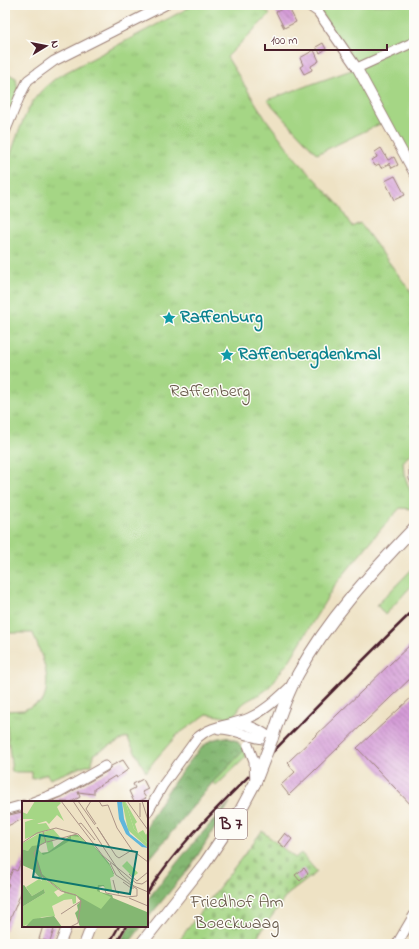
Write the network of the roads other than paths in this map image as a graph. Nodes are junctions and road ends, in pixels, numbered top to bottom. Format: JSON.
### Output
{"nodes":[{"id":1,"x":166,"y":5,"type":"edge"},
{"id":2,"x":308,"y":5,"type":"edge"},
{"id":3,"x":414,"y":42,"type":"edge"},
{"id":4,"x":357,"y":68,"type":"junction"},
{"id":5,"x":5,"y":132,"type":"edge"},
{"id":6,"x":414,"y":173,"type":"edge"},
{"id":7,"x":414,"y":467,"type":"edge"},
{"id":8,"x":414,"y":478,"type":"edge"},
{"id":9,"x":414,"y":528,"type":"edge"},
{"id":10,"x":294,"y":683,"type":"junction"},
{"id":11,"x":232,"y":723,"type":"junction"},
{"id":12,"x":212,"y":729,"type":"junction"},
{"id":13,"x":239,"y":732,"type":"junction"},
{"id":14,"x":272,"y":739,"type":"junction"},
{"id":15,"x":105,"y":766,"type":"dead end"},
{"id":16,"x":254,"y":783,"type":"junction"},
{"id":17,"x":36,"y":801,"type":"edge"},
{"id":18,"x":22,"y":805,"type":"edge"},
{"id":19,"x":5,"y":810,"type":"edge"},
{"id":20,"x":148,"y":811,"type":"edge"},
{"id":21,"x":414,"y":915,"type":"edge"},
{"id":22,"x":68,"y":927,"type":"edge"},
{"id":23,"x":91,"y":927,"type":"edge"},
{"id":24,"x":60,"y":944,"type":"edge"},
{"id":25,"x":84,"y":944,"type":"edge"},
{"id":26,"x":141,"y":944,"type":"edge"},
{"id":27,"x":397,"y":944,"type":"edge"}],
"edges":[{"from":1,"to":5,"type":"street"},
{"from":2,"to":4,"type":"street"},
{"from":3,"to":4,"type":"street"},
{"from":4,"to":6,"type":"street"},
{"from":7,"to":8,"type":"street"},
{"from":9,"to":10,"type":"main road","number":"B 7"},
{"from":10,"to":11,"type":"street"},
{"from":10,"to":14,"type":"main road","number":"B 7"},
{"from":11,"to":12,"type":"street"},
{"from":11,"to":14,"type":"street"},
{"from":12,"to":13,"type":"street"},
{"from":12,"to":20,"type":"street"},
{"from":13,"to":14,"type":"street"},
{"from":13,"to":16,"type":"street","bridge":true},
{"from":14,"to":16,"type":"main road","number":"B 7","bridge":true},
{"from":15,"to":17,"type":"street"},
{"from":16,"to":26,"type":"main road","number":"B 7"},
{"from":18,"to":19,"type":"street"},
{"from":21,"to":27,"type":"street"},
{"from":22,"to":24,"type":"street"},
{"from":23,"to":25,"type":"street"}]}
